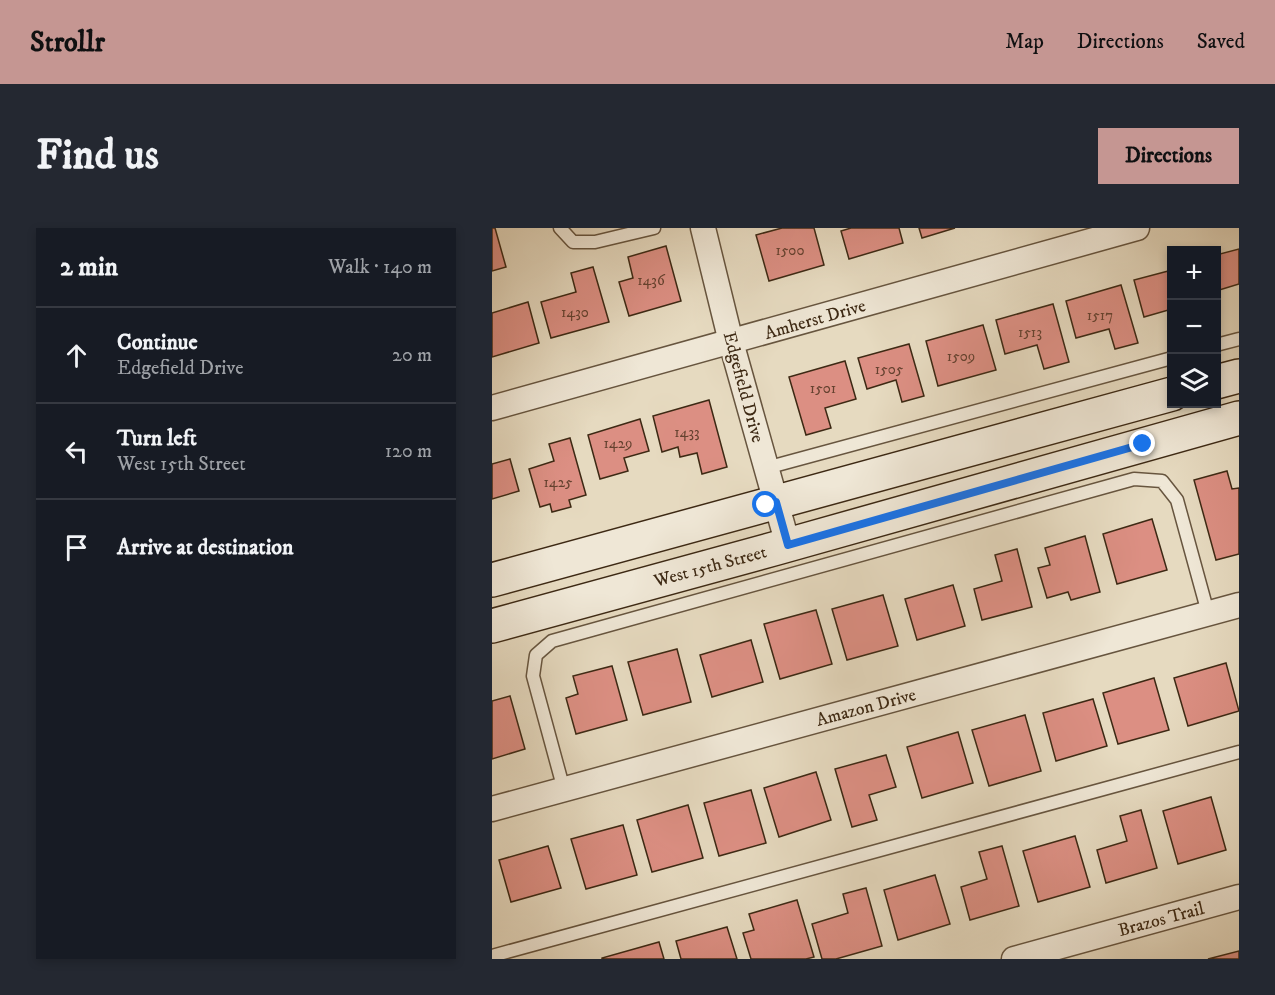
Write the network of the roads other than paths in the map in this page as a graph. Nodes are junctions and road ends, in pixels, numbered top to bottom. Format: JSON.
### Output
{"nodes":[{"id":1,"x":560,"y":228,"type":"edge"},
{"id":2,"x":654,"y":228,"type":"edge"},
{"id":3,"x":703,"y":228,"type":"edge"},
{"id":4,"x":1137,"y":228,"type":"edge"},
{"id":5,"x":1239,"y":339,"type":"edge"},
{"id":6,"x":731,"y":342,"type":"junction"},
{"id":7,"x":1221,"y":344,"type":"edge"},
{"id":8,"x":1167,"y":359,"type":"edge"},
{"id":9,"x":1239,"y":375,"type":"edge"},
{"id":10,"x":1221,"y":380,"type":"edge"},
{"id":11,"x":1167,"y":395,"type":"edge"},
{"id":12,"x":492,"y":408,"type":"edge"},
{"id":13,"x":1239,"y":418,"type":"edge"},
{"id":14,"x":766,"y":468,"type":"junction"},
{"id":15,"x":776,"y":502,"type":"junction"},
{"id":16,"x":788,"y":545,"type":"junction"},
{"id":17,"x":492,"y":580,"type":"edge"},
{"id":18,"x":1239,"y":605,"type":"edge"},
{"id":19,"x":1208,"y":613,"type":"junction"},
{"id":20,"x":492,"y":626,"type":"edge"},
{"id":21,"x":1239,"y":752,"type":"edge"},
{"id":22,"x":564,"y":790,"type":"junction"},
{"id":23,"x":492,"y":809,"type":"edge"},
{"id":24,"x":1239,"y":897,"type":"edge"},
{"id":25,"x":492,"y":956,"type":"edge"},
{"id":26,"x":1014,"y":959,"type":"edge"}],
"edges":[{"from":1,"to":2,"type":"lane"},
{"from":3,"to":6,"type":"street","name":"Edgefield Drive"},
{"from":4,"to":6,"type":"street","name":"Amherst Drive"},
{"from":5,"to":7,"type":"lane"},
{"from":6,"to":12,"type":"street","name":"Amherst Drive"},
{"from":6,"to":14,"type":"street","name":"Edgefield Drive"},
{"from":8,"to":14,"type":"lane"},
{"from":9,"to":10,"type":"main road"},
{"from":11,"to":15,"type":"main road"},
{"from":13,"to":16,"type":"main road","name":"West 15th Street"},
{"from":14,"to":15,"type":"street","name":"Edgefield Drive"},
{"from":15,"to":16,"type":"street","name":"Edgefield Drive"},
{"from":15,"to":17,"type":"main road"},
{"from":16,"to":20,"type":"main road","name":"West 15th Street"},
{"from":18,"to":19,"type":"street","name":"Amazon Drive"},
{"from":19,"to":22,"type":"street","name":"Amazon Drive"},
{"from":19,"to":22,"type":"lane"},
{"from":21,"to":25,"type":"lane"},
{"from":22,"to":23,"type":"street","name":"Amazon Drive"},
{"from":24,"to":26,"type":"street","name":"Brazos Trail"}]}
